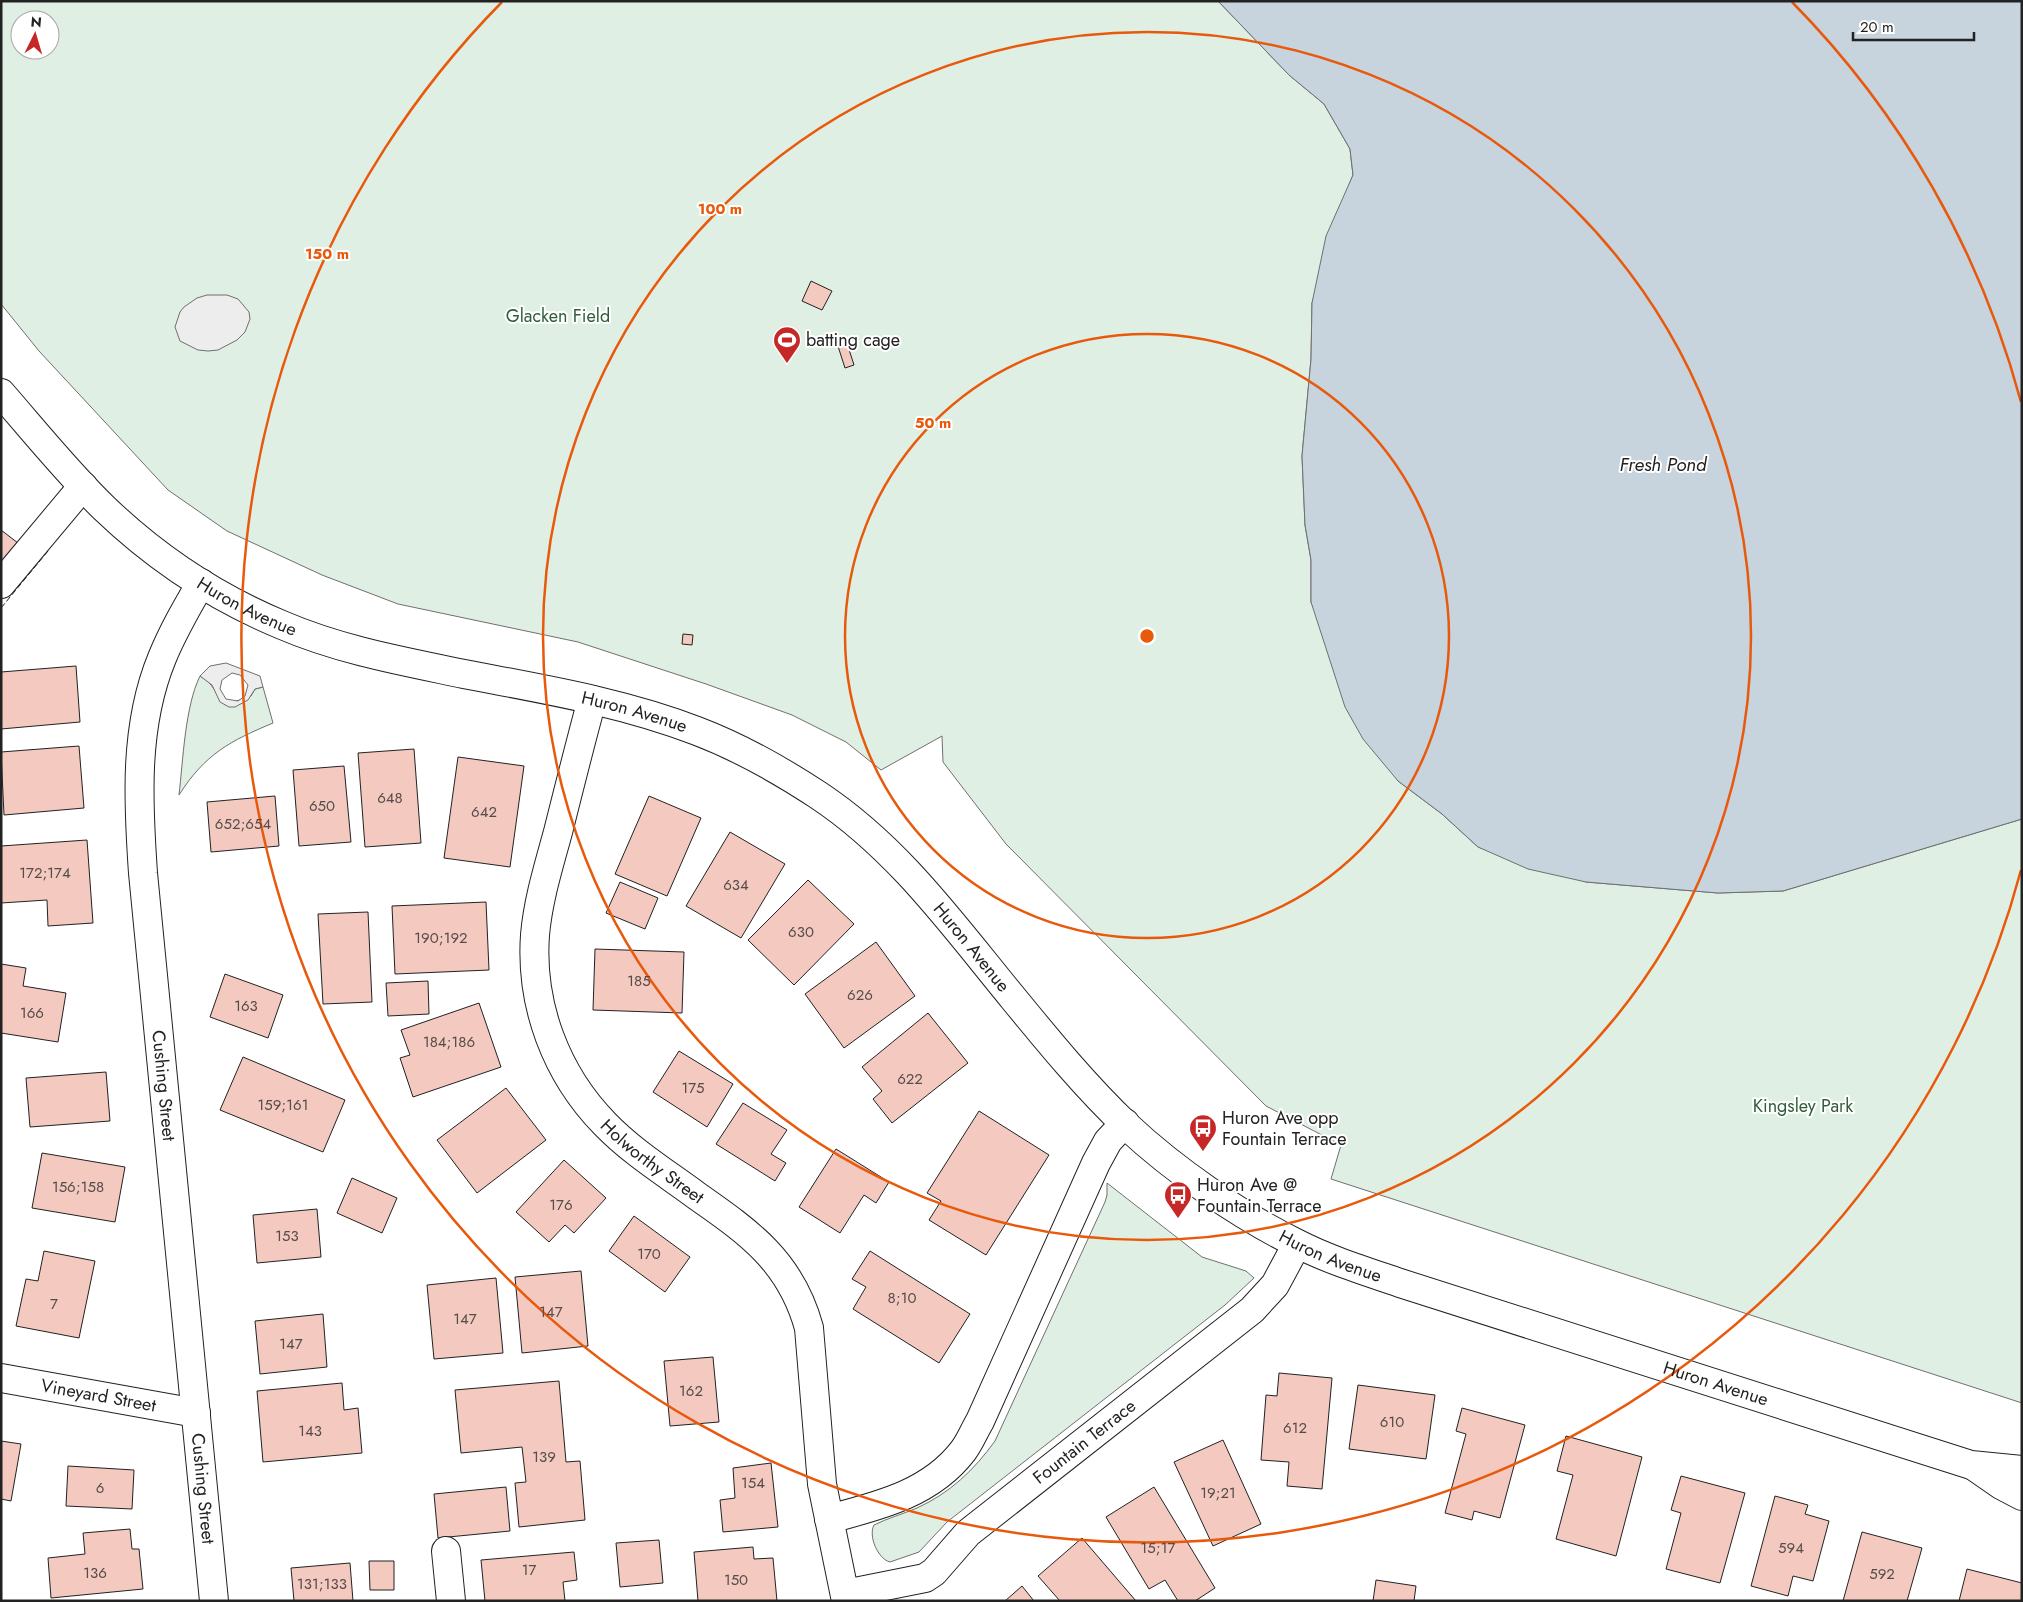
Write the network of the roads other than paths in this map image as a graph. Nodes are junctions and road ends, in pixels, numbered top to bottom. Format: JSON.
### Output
{"nodes":[{"id":1,"x":1,"y":393,"type":"edge"},
{"id":2,"x":83,"y":486,"type":"junction"},
{"id":3,"x":201,"y":583,"type":"junction"},
{"id":4,"x":1,"y":584,"type":"edge"},
{"id":5,"x":592,"y":700,"type":"junction"},
{"id":6,"x":1125,"y":1124,"type":"junction"},
{"id":7,"x":1297,"y":1244,"type":"junction"},
{"id":8,"x":1,"y":1378,"type":"edge"},
{"id":9,"x":196,"y":1413,"type":"junction"},
{"id":10,"x":1971,"y":1465,"type":"junction"},
{"id":11,"x":2022,"y":1470,"type":"edge"},
{"id":12,"x":2022,"y":1496,"type":"edge"},
{"id":13,"x":829,"y":1519,"type":"junction"},
{"id":14,"x":446,"y":1551,"type":"dead end"},
{"id":15,"x":846,"y":1597,"type":"edge"},
{"id":16,"x":214,"y":1601,"type":"edge"},
{"id":17,"x":451,"y":1601,"type":"edge"}],
"edges":[{"from":1,"to":2,"type":"street","name":"Huron Avenue"},
{"from":2,"to":3,"type":"street","name":"Huron Avenue"},
{"from":2,"to":4,"type":"street"},
{"from":3,"to":5,"type":"street","name":"Huron Avenue"},
{"from":3,"to":9,"type":"street","name":"Cushing Street"},
{"from":5,"to":6,"type":"street","name":"Huron Avenue"},
{"from":5,"to":13,"type":"street","name":"Holworthy Street"},
{"from":6,"to":7,"type":"street","name":"Huron Avenue"},
{"from":6,"to":13,"type":"street"},
{"from":7,"to":10,"type":"street","name":"Huron Avenue"},
{"from":7,"to":15,"type":"street","name":"Fountain Terrace"},
{"from":8,"to":9,"type":"street","name":"Vineyard Street"},
{"from":9,"to":16,"type":"street","name":"Cushing Street"},
{"from":10,"to":11,"type":"street","name":"Huron Avenue"},
{"from":10,"to":12,"type":"street","name":"Huron Avenue"},
{"from":13,"to":15,"type":"street","name":"Holworthy Street"},
{"from":14,"to":17,"type":"street"}]}
